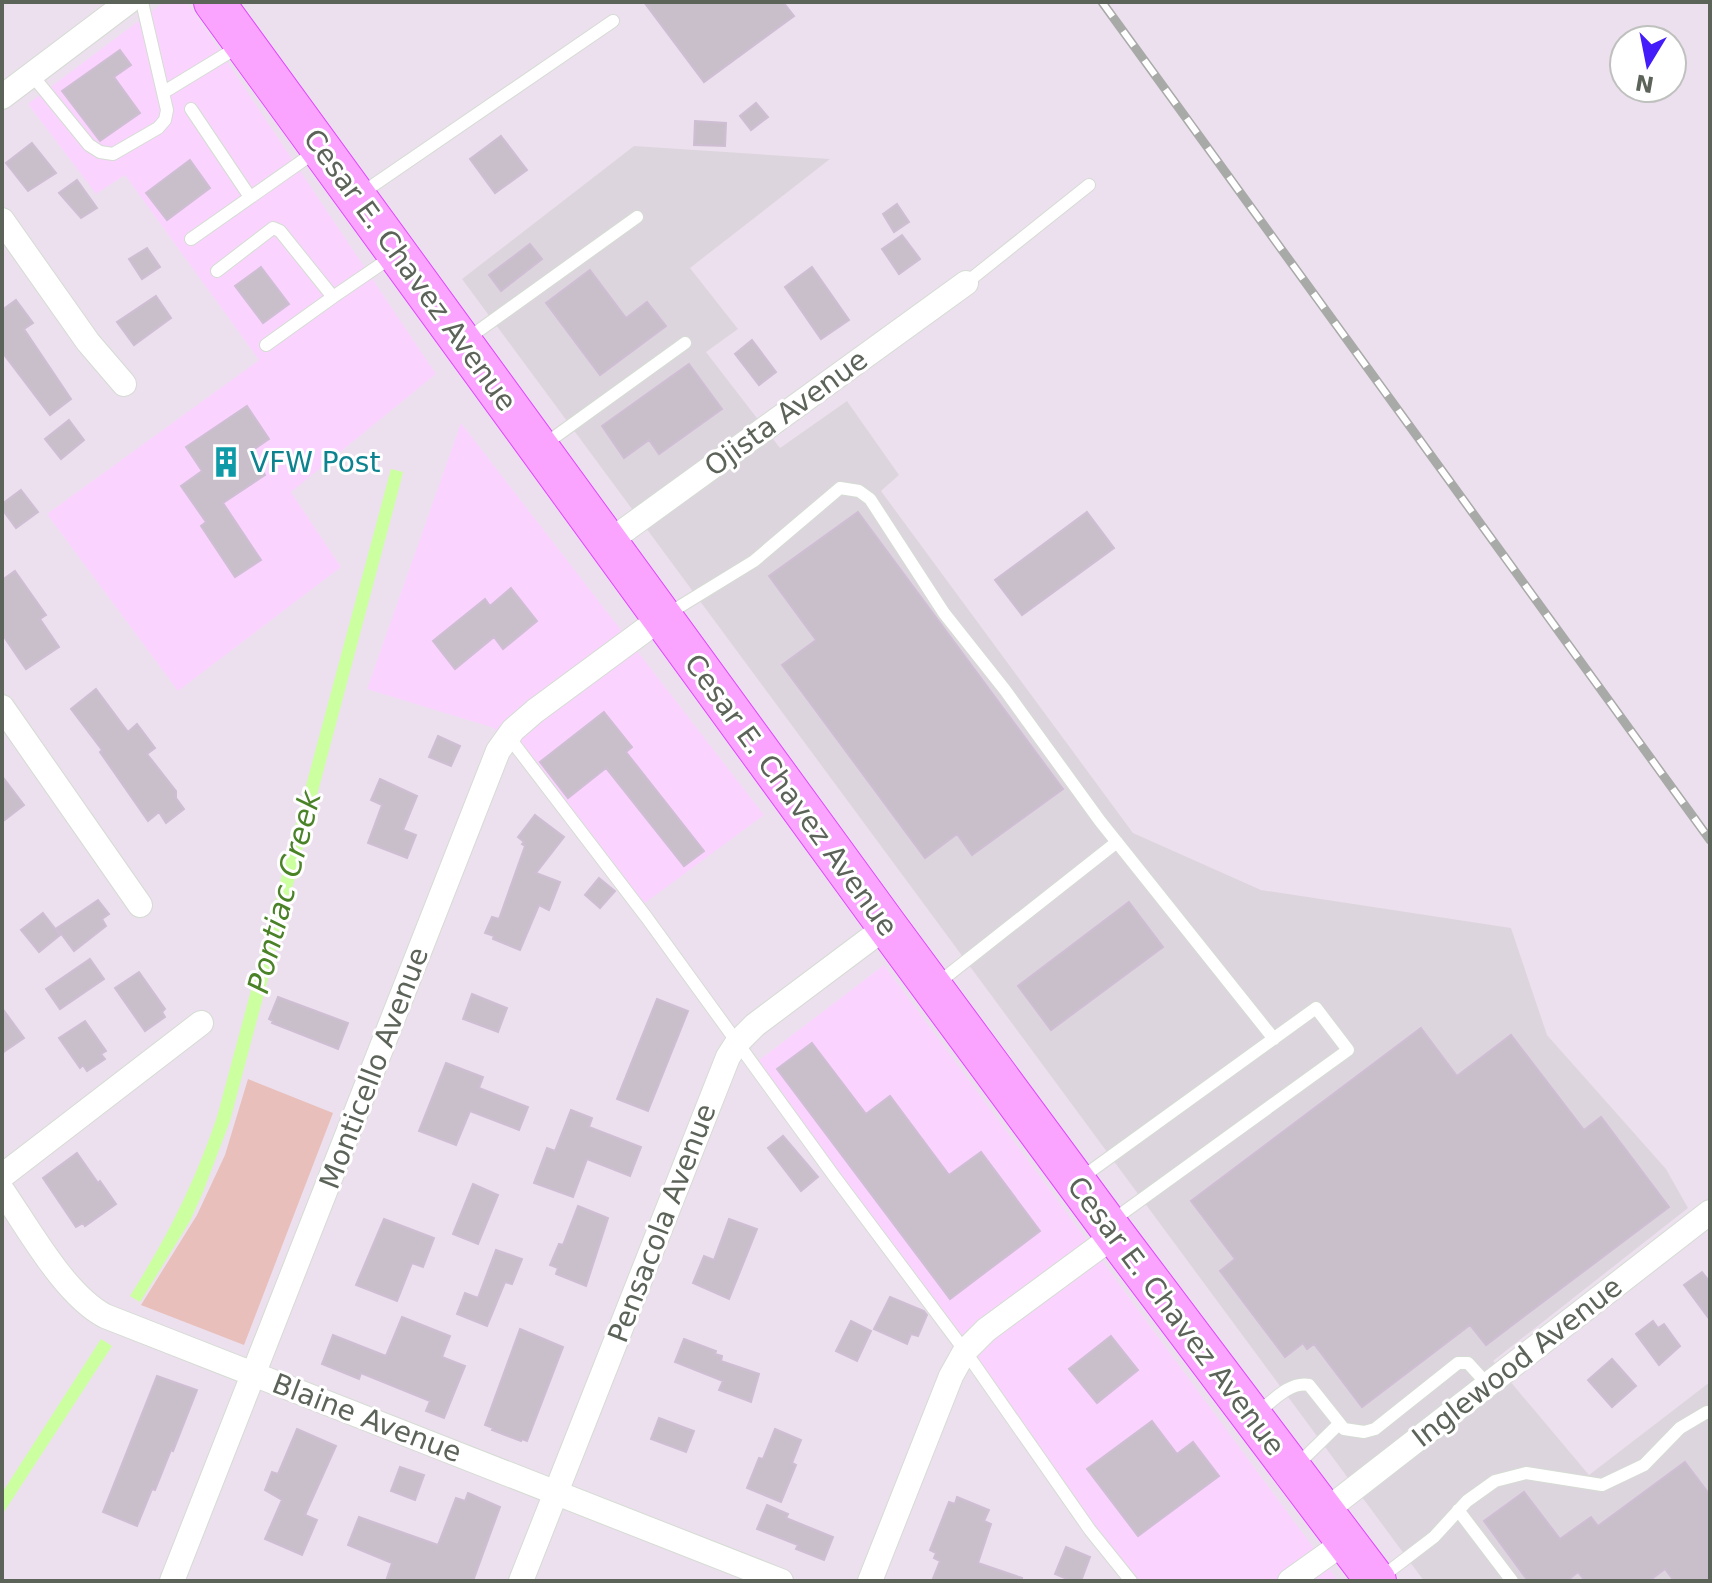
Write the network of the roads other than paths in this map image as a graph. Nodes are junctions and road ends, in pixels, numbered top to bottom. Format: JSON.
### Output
{"nodes":[{"id":1,"x":128,"y":2,"type":"edge"},
{"id":2,"x":142,"y":2,"type":"edge"},
{"id":3,"x":214,"y":2,"type":"edge"},
{"id":4,"x":613,"y":21,"type":"dead end"},
{"id":5,"x":244,"y":43,"type":"junction"},
{"id":6,"x":32,"y":75,"type":"junction"},
{"id":7,"x":164,"y":92,"type":"junction"},
{"id":8,"x":2,"y":97,"type":"edge"},
{"id":9,"x":191,"y":109,"type":"dead end"},
{"id":10,"x":321,"y":148,"type":"junction"},
{"id":11,"x":1089,"y":185,"type":"dead end"},
{"id":12,"x":250,"y":197,"type":"junction"},
{"id":13,"x":357,"y":197,"type":"junction"},
{"id":14,"x":637,"y":217,"type":"dead end"},
{"id":15,"x":2,"y":220,"type":"edge"},
{"id":16,"x":191,"y":239,"type":"dead end"},
{"id":17,"x":397,"y":253,"type":"junction"},
{"id":18,"x":217,"y":271,"type":"dead end"},
{"id":19,"x":966,"y":283,"type":"joint"},
{"id":20,"x":333,"y":297,"type":"junction"},
{"id":21,"x":463,"y":342,"type":"junction"},
{"id":22,"x":685,"y":343,"type":"dead end"},
{"id":23,"x":266,"y":345,"type":"dead end"},
{"id":24,"x":124,"y":384,"type":"dead end"},
{"id":25,"x":540,"y":447,"type":"junction"},
{"id":26,"x":607,"y":543,"type":"junction"},
{"id":27,"x":661,"y":618,"type":"junction"},
{"id":28,"x":2,"y":707,"type":"edge"},
{"id":29,"x":508,"y":736,"type":"junction"},
{"id":30,"x":1117,"y":842,"type":"junction"},
{"id":31,"x":140,"y":905,"type":"dead end"},
{"id":32,"x":887,"y":926,"type":"junction"},
{"id":33,"x":932,"y":988,"type":"junction"},
{"id":34,"x":201,"y":1023,"type":"dead end"},
{"id":35,"x":1274,"y":1039,"type":"junction"},
{"id":36,"x":737,"y":1043,"type":"junction"},
{"id":37,"x":2,"y":1176,"type":"edge"},
{"id":38,"x":1075,"y":1182,"type":"junction"},
{"id":39,"x":2,"y":1190,"type":"edge"},
{"id":40,"x":1710,"y":1212,"type":"edge"},
{"id":41,"x":1111,"y":1230,"type":"junction"},
{"id":42,"x":965,"y":1351,"type":"junction"},
{"id":43,"x":253,"y":1374,"type":"junction"},
{"id":44,"x":1488,"y":1385,"type":"junction"},
{"id":45,"x":1710,"y":1413,"type":"edge"},
{"id":46,"x":1252,"y":1417,"type":"junction"},
{"id":47,"x":1339,"y":1424,"type":"junction"},
{"id":48,"x":1292,"y":1470,"type":"junction"},
{"id":49,"x":555,"y":1492,"type":"junction"},
{"id":50,"x":1458,"y":1510,"type":"junction"},
{"id":51,"x":1335,"y":1526,"type":"junction"},
{"id":52,"x":172,"y":1581,"type":"edge"},
{"id":53,"x":521,"y":1581,"type":"edge"},
{"id":54,"x":781,"y":1581,"type":"edge"},
{"id":55,"x":870,"y":1581,"type":"edge"},
{"id":56,"x":1131,"y":1581,"type":"edge"},
{"id":57,"x":1290,"y":1581,"type":"edge"},
{"id":58,"x":1376,"y":1581,"type":"edge"},
{"id":59,"x":1512,"y":1581,"type":"edge"}],
"edges":[{"from":1,"to":6,"type":"street"},
{"from":2,"to":7,"type":"lane"},
{"from":3,"to":5,"type":"main road","name":"Cesar E. Chavez Avenue"},
{"from":4,"to":13,"type":"lane"},
{"from":5,"to":7,"type":"lane"},
{"from":5,"to":10,"type":"main road","name":"Cesar E. Chavez Avenue"},
{"from":6,"to":7,"type":"lane"},
{"from":6,"to":8,"type":"street"},
{"from":9,"to":12,"type":"lane"},
{"from":10,"to":12,"type":"lane"},
{"from":10,"to":13,"type":"main road","name":"Cesar E. Chavez Avenue"},
{"from":11,"to":19,"type":"lane"},
{"from":12,"to":16,"type":"lane"},
{"from":13,"to":17,"type":"main road","name":"Cesar E. Chavez Avenue"},
{"from":14,"to":21,"type":"lane"},
{"from":15,"to":24,"type":"street"},
{"from":17,"to":20,"type":"lane"},
{"from":17,"to":21,"type":"main road","name":"Cesar E. Chavez Avenue"},
{"from":18,"to":20,"type":"lane"},
{"from":19,"to":26,"type":"street","name":"Ojista Avenue"},
{"from":20,"to":23,"type":"lane"},
{"from":21,"to":25,"type":"main road","name":"Cesar E. Chavez Avenue"},
{"from":22,"to":25,"type":"lane"},
{"from":25,"to":26,"type":"main road","name":"Cesar E. Chavez Avenue"},
{"from":26,"to":27,"type":"main road","name":"Cesar E. Chavez Avenue"},
{"from":27,"to":29,"type":"street","name":"Monticello Avenue"},
{"from":27,"to":30,"type":"lane"},
{"from":27,"to":32,"type":"main road","name":"Cesar E. Chavez Avenue"},
{"from":28,"to":31,"type":"street"},
{"from":29,"to":36,"type":"lane"},
{"from":29,"to":43,"type":"street","name":"Monticello Avenue"},
{"from":30,"to":33,"type":"lane"},
{"from":30,"to":35,"type":"lane"},
{"from":32,"to":33,"type":"main road","name":"Cesar E. Chavez Avenue"},
{"from":32,"to":36,"type":"street","name":"Pensacola Avenue"},
{"from":33,"to":38,"type":"main road","name":"Cesar E. Chavez Avenue"},
{"from":34,"to":37,"type":"street"},
{"from":35,"to":38,"type":"lane"},
{"from":35,"to":41,"type":"lane"},
{"from":36,"to":42,"type":"lane"},
{"from":36,"to":49,"type":"street","name":"Pensacola Avenue"},
{"from":38,"to":41,"type":"main road","name":"Cesar E. Chavez Avenue"},
{"from":39,"to":43,"type":"street","name":"Blaine Avenue"},
{"from":40,"to":44,"type":"street","name":"Inglewood Avenue"},
{"from":41,"to":42,"type":"street"},
{"from":41,"to":46,"type":"main road","name":"Cesar E. Chavez Avenue"},
{"from":42,"to":55,"type":"street"},
{"from":42,"to":56,"type":"lane"},
{"from":43,"to":49,"type":"street","name":"Blaine Avenue"},
{"from":43,"to":52,"type":"street","name":"Monticello Avenue"},
{"from":44,"to":47,"type":"lane"},
{"from":44,"to":51,"type":"street","name":"Inglewood Avenue"},
{"from":45,"to":50,"type":"lane"},
{"from":46,"to":47,"type":"lane"},
{"from":46,"to":48,"type":"main road","name":"Cesar E. Chavez Avenue"},
{"from":47,"to":48,"type":"lane"},
{"from":48,"to":51,"type":"main road","name":"Cesar E. Chavez Avenue"},
{"from":49,"to":53,"type":"street","name":"Pensacola Avenue"},
{"from":49,"to":54,"type":"street","name":"Blaine Avenue"},
{"from":50,"to":58,"type":"lane"},
{"from":50,"to":59,"type":"lane"},
{"from":51,"to":57,"type":"street","name":"Inglewood Avenue"},
{"from":51,"to":58,"type":"main road","name":"Cesar E. Chavez Avenue"}]}
